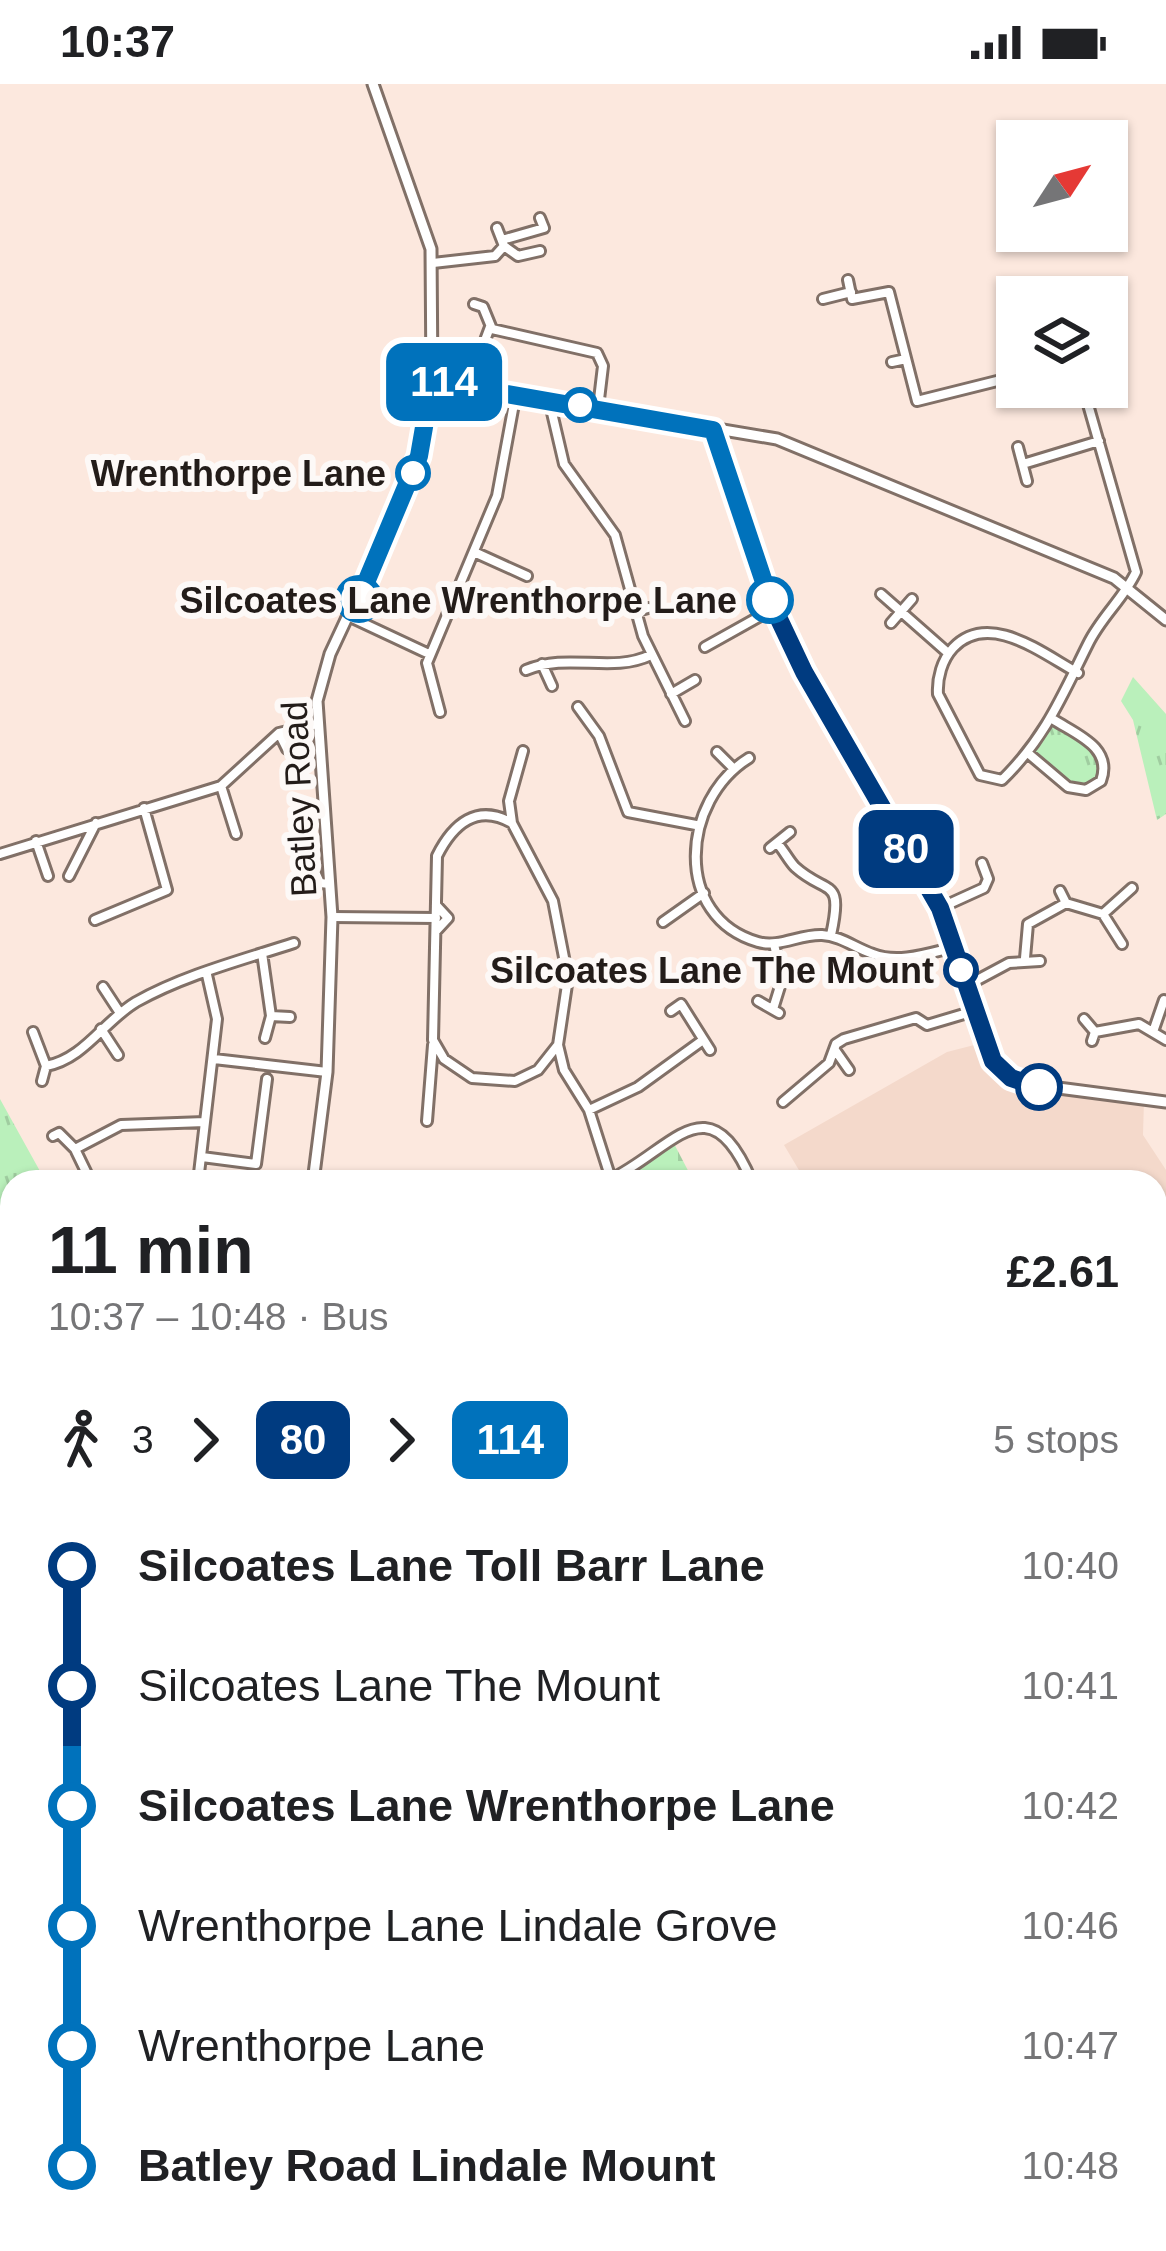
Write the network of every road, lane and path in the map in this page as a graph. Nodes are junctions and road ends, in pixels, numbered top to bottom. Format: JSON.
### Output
{"nodes":[{"id":1,"x":373,"y":84,"type":"edge"},
{"id":2,"x":540,"y":218,"type":"dead end"},
{"id":3,"x":497,"y":229,"type":"dead end"},
{"id":4,"x":505,"y":242,"type":"junction"},
{"id":5,"x":540,"y":251,"type":"dead end"},
{"id":6,"x":433,"y":263,"type":"junction"},
{"id":7,"x":848,"y":280,"type":"dead end"},
{"id":8,"x":851,"y":292,"type":"junction"},
{"id":9,"x":823,"y":299,"type":"dead end"},
{"id":10,"x":473,"y":304,"type":"dead end"},
{"id":11,"x":490,"y":327,"type":"junction"},
{"id":12,"x":481,"y":351,"type":"dead end"},
{"id":13,"x":906,"y":359,"type":"junction"},
{"id":14,"x":892,"y":362,"type":"dead end"},
{"id":15,"x":432,"y":381,"type":"junction"},
{"id":16,"x":996,"y":381,"type":"edge"},
{"id":17,"x":516,"y":392,"type":"junction"},
{"id":18,"x":549,"y":399,"type":"junction"},
{"id":19,"x":598,"y":408,"type":"junction"},
{"id":20,"x":1089,"y":408,"type":"edge"},
{"id":21,"x":713,"y":430,"type":"junction"},
{"id":22,"x":1099,"y":441,"type":"junction"},
{"id":23,"x":1018,"y":447,"type":"dead end"},
{"id":24,"x":1023,"y":464,"type":"junction"},
{"id":25,"x":1027,"y":481,"type":"dead end"},
{"id":26,"x":474,"y":553,"type":"junction"},
{"id":27,"x":528,"y":577,"type":"dead end"},
{"id":28,"x":1130,"y":586,"type":"junction"},
{"id":29,"x":881,"y":594,"type":"dead end"},
{"id":30,"x":912,"y":599,"type":"dead end"},
{"id":31,"x":649,"y":608,"type":"dead end"},
{"id":32,"x":773,"y":609,"type":"junction"},
{"id":33,"x":634,"y":611,"type":"junction"},
{"id":34,"x":901,"y":611,"type":"junction"},
{"id":35,"x":350,"y":617,"type":"junction"},
{"id":36,"x":1166,"y":620,"type":"edge"},
{"id":37,"x":891,"y":623,"type":"dead end"},
{"id":38,"x":705,"y":647,"type":"dead end"},
{"id":39,"x":948,"y":652,"type":"junction"},
{"id":40,"x":429,"y":654,"type":"junction"},
{"id":41,"x":651,"y":655,"type":"junction"},
{"id":42,"x":542,"y":664,"type":"junction"},
{"id":43,"x":526,"y":670,"type":"dead end"},
{"id":44,"x":1078,"y":673,"type":"junction"},
{"id":45,"x":695,"y":680,"type":"dead end"},
{"id":46,"x":552,"y":686,"type":"dead end"},
{"id":47,"x":671,"y":694,"type":"junction"},
{"id":48,"x":578,"y":712,"type":"dead end"},
{"id":49,"x":441,"y":714,"type":"dead end"},
{"id":50,"x":1054,"y":720,"type":"junction"},
{"id":51,"x":685,"y":721,"type":"dead end"},
{"id":52,"x":317,"y":724,"type":"junction"},
{"id":53,"x":279,"y":733,"type":"junction"},
{"id":54,"x":287,"y":749,"type":"dead end"},
{"id":55,"x":523,"y":751,"type":"dead end"},
{"id":56,"x":716,"y":752,"type":"dead end"},
{"id":57,"x":1029,"y":754,"type":"junction"},
{"id":58,"x":749,"y":758,"type":"dead end"},
{"id":59,"x":733,"y":768,"type":"junction"},
{"id":60,"x":221,"y":785,"type":"junction"},
{"id":61,"x":509,"y":801,"type":"junction"},
{"id":62,"x":144,"y":808,"type":"junction"},
{"id":63,"x":495,"y":814,"type":"junction"},
{"id":64,"x":96,"y":821,"type":"junction"},
{"id":65,"x":512,"y":823,"type":"junction"},
{"id":66,"x":696,"y":824,"type":"junction"},
{"id":67,"x":790,"y":832,"type":"dead end"},
{"id":68,"x":236,"y":834,"type":"dead end"},
{"id":69,"x":36,"y":841,"type":"junction"},
{"id":70,"x":311,"y":843,"type":"dead end"},
{"id":71,"x":0,"y":854,"type":"edge"},
{"id":72,"x":982,"y":863,"type":"dead end"},
{"id":73,"x":48,"y":876,"type":"dead end"},
{"id":74,"x":69,"y":876,"type":"dead end"},
{"id":75,"x":330,"y":884,"type":"junction"},
{"id":76,"x":1132,"y":888,"type":"dead end"},
{"id":77,"x":1060,"y":891,"type":"dead end"},
{"id":78,"x":704,"y":893,"type":"junction"},
{"id":79,"x":1066,"y":903,"type":"junction"},
{"id":80,"x":664,"y":904,"type":"dead end"},
{"id":81,"x":436,"y":905,"type":"junction"},
{"id":82,"x":940,"y":908,"type":"junction"},
{"id":83,"x":1103,"y":914,"type":"junction"},
{"id":84,"x":332,"y":917,"type":"junction"},
{"id":85,"x":436,"y":918,"type":"junction"},
{"id":86,"x":95,"y":920,"type":"dead end"},
{"id":87,"x":436,"y":931,"type":"junction"},
{"id":88,"x":831,"y":935,"type":"junction"},
{"id":89,"x":294,"y":943,"type":"dead end"},
{"id":90,"x":774,"y":944,"type":"junction"},
{"id":91,"x":1122,"y":944,"type":"dead end"},
{"id":92,"x":955,"y":947,"type":"junction"},
{"id":93,"x":262,"y":953,"type":"junction"},
{"id":94,"x":1025,"y":958,"type":"junction"},
{"id":95,"x":1040,"y":962,"type":"dead end"},
{"id":96,"x":207,"y":975,"type":"junction"},
{"id":97,"x":966,"y":986,"type":"junction"},
{"id":98,"x":103,"y":987,"type":"dead end"},
{"id":99,"x":1164,"y":1000,"type":"edge"},
{"id":100,"x":758,"y":1001,"type":"dead end"},
{"id":101,"x":671,"y":1011,"type":"dead end"},
{"id":102,"x":974,"y":1011,"type":"junction"},
{"id":103,"x":120,"y":1013,"type":"junction"},
{"id":104,"x":271,"y":1016,"type":"junction"},
{"id":105,"x":290,"y":1017,"type":"dead end"},
{"id":106,"x":1084,"y":1019,"type":"dead end"},
{"id":107,"x":100,"y":1028,"type":"junction"},
{"id":108,"x":1154,"y":1028,"type":"junction"},
{"id":109,"x":33,"y":1032,"type":"dead end"},
{"id":110,"x":265,"y":1038,"type":"dead end"},
{"id":111,"x":433,"y":1040,"type":"junction"},
{"id":112,"x":703,"y":1040,"type":"junction"},
{"id":113,"x":1166,"y":1040,"type":"edge"},
{"id":114,"x":558,"y":1045,"type":"junction"},
{"id":115,"x":834,"y":1045,"type":"junction"},
{"id":116,"x":710,"y":1050,"type":"dead end"},
{"id":117,"x":118,"y":1055,"type":"dead end"},
{"id":118,"x":214,"y":1059,"type":"junction"},
{"id":119,"x":444,"y":1059,"type":"junction"},
{"id":120,"x":433,"y":1064,"type":"junction"},
{"id":121,"x":46,"y":1066,"type":"junction"},
{"id":122,"x":538,"y":1070,"type":"junction"},
{"id":123,"x":564,"y":1070,"type":"junction"},
{"id":124,"x":849,"y":1070,"type":"dead end"},
{"id":125,"x":327,"y":1072,"type":"junction"},
{"id":126,"x":267,"y":1079,"type":"dead end"},
{"id":127,"x":42,"y":1081,"type":"dead end"},
{"id":128,"x":783,"y":1102,"type":"dead end"},
{"id":129,"x":1166,"y":1102,"type":"edge"},
{"id":130,"x":589,"y":1110,"type":"junction"},
{"id":131,"x":427,"y":1121,"type":"dead end"},
{"id":132,"x":205,"y":1122,"type":"junction"},
{"id":133,"x":53,"y":1136,"type":"dead end"},
{"id":134,"x":75,"y":1149,"type":"junction"},
{"id":135,"x":202,"y":1157,"type":"junction"},
{"id":136,"x":85,"y":1170,"type":"edge"},
{"id":137,"x":200,"y":1170,"type":"edge"},
{"id":138,"x":315,"y":1170,"type":"edge"},
{"id":139,"x":605,"y":1170,"type":"edge"},
{"id":140,"x":625,"y":1170,"type":"edge"},
{"id":141,"x":746,"y":1170,"type":"edge"}],
"edges":[{"from":1,"to":6,"type":"street","name":"Batley Road"},
{"from":2,"to":4,"type":"street"},
{"from":3,"to":4,"type":"street"},
{"from":4,"to":5,"type":"street"},
{"from":4,"to":6,"type":"street"},
{"from":6,"to":15,"type":"street","name":"Batley Road"},
{"from":7,"to":8,"type":"street"},
{"from":8,"to":9,"type":"street"},
{"from":8,"to":13,"type":"street"},
{"from":10,"to":11,"type":"street"},
{"from":11,"to":12,"type":"street"},
{"from":11,"to":19,"type":"street"},
{"from":13,"to":14,"type":"street"},
{"from":13,"to":16,"type":"street"},
{"from":15,"to":17,"type":"street"},
{"from":15,"to":35,"type":"street","name":"Batley Road"},
{"from":17,"to":18,"type":"street"},
{"from":17,"to":26,"type":"street"},
{"from":18,"to":19,"type":"street"},
{"from":18,"to":33,"type":"street"},
{"from":19,"to":21,"type":"street"},
{"from":20,"to":22,"type":"street"},
{"from":21,"to":28,"type":"street"},
{"from":21,"to":32,"type":"street"},
{"from":22,"to":24,"type":"street"},
{"from":22,"to":28,"type":"street"},
{"from":23,"to":24,"type":"street"},
{"from":24,"to":25,"type":"street"},
{"from":26,"to":27,"type":"street"},
{"from":26,"to":40,"type":"street"},
{"from":28,"to":36,"type":"street"},
{"from":28,"to":44,"type":"street"},
{"from":29,"to":34,"type":"street"},
{"from":30,"to":34,"type":"street"},
{"from":31,"to":33,"type":"street"},
{"from":32,"to":38,"type":"street"},
{"from":32,"to":82,"type":"street"},
{"from":33,"to":41,"type":"street"},
{"from":34,"to":37,"type":"street"},
{"from":34,"to":39,"type":"street"},
{"from":35,"to":40,"type":"street"},
{"from":35,"to":52,"type":"street","name":"Batley Road"},
{"from":39,"to":44,"type":"street"},
{"from":39,"to":57,"type":"street"},
{"from":40,"to":49,"type":"street"},
{"from":41,"to":42,"type":"street"},
{"from":41,"to":47,"type":"street"},
{"from":42,"to":43,"type":"street"},
{"from":42,"to":46,"type":"street"},
{"from":44,"to":50,"type":"street"},
{"from":45,"to":47,"type":"street"},
{"from":47,"to":51,"type":"street"},
{"from":48,"to":66,"type":"street"},
{"from":50,"to":57,"type":"street"},
{"from":50,"to":57,"type":"street"},
{"from":52,"to":53,"type":"street"},
{"from":52,"to":75,"type":"street","name":"Batley Road"},
{"from":53,"to":54,"type":"street"},
{"from":53,"to":60,"type":"street"},
{"from":55,"to":61,"type":"street"},
{"from":56,"to":59,"type":"street"},
{"from":58,"to":59,"type":"street"},
{"from":59,"to":66,"type":"street"},
{"from":60,"to":62,"type":"street"},
{"from":60,"to":68,"type":"street"},
{"from":61,"to":63,"type":"street"},
{"from":61,"to":65,"type":"street"},
{"from":62,"to":64,"type":"street"},
{"from":62,"to":86,"type":"street"},
{"from":63,"to":65,"type":"street"},
{"from":63,"to":81,"type":"street"},
{"from":64,"to":69,"type":"street"},
{"from":64,"to":74,"type":"street"},
{"from":65,"to":114,"type":"street"},
{"from":66,"to":78,"type":"street"},
{"from":67,"to":88,"type":"street"},
{"from":69,"to":71,"type":"street"},
{"from":69,"to":73,"type":"street"},
{"from":70,"to":75,"type":"street"},
{"from":72,"to":82,"type":"street"},
{"from":75,"to":84,"type":"street","name":"Batley Road"},
{"from":76,"to":83,"type":"street"},
{"from":77,"to":79,"type":"street"},
{"from":78,"to":80,"type":"street"},
{"from":78,"to":90,"type":"street"},
{"from":79,"to":83,"type":"street"},
{"from":79,"to":94,"type":"street"},
{"from":81,"to":85,"type":"street"},
{"from":81,"to":87,"type":"street"},
{"from":82,"to":92,"type":"street"},
{"from":83,"to":91,"type":"street"},
{"from":84,"to":85,"type":"street"},
{"from":84,"to":125,"type":"street","name":"Batley Road"},
{"from":85,"to":87,"type":"street"},
{"from":87,"to":111,"type":"street"},
{"from":88,"to":90,"type":"street"},
{"from":88,"to":92,"type":"street"},
{"from":89,"to":93,"type":"street"},
{"from":90,"to":100,"type":"street"},
{"from":92,"to":97,"type":"street"},
{"from":93,"to":96,"type":"street"},
{"from":93,"to":104,"type":"street"},
{"from":94,"to":95,"type":"street"},
{"from":94,"to":97,"type":"street"},
{"from":96,"to":103,"type":"street"},
{"from":96,"to":118,"type":"street"},
{"from":97,"to":102,"type":"street"},
{"from":98,"to":103,"type":"street"},
{"from":99,"to":108,"type":"street"},
{"from":101,"to":112,"type":"street"},
{"from":102,"to":115,"type":"street"},
{"from":102,"to":129,"type":"street"},
{"from":103,"to":107,"type":"street"},
{"from":104,"to":105,"type":"street"},
{"from":104,"to":110,"type":"street"},
{"from":106,"to":108,"type":"street"},
{"from":107,"to":117,"type":"street"},
{"from":107,"to":121,"type":"street"},
{"from":108,"to":113,"type":"street"},
{"from":109,"to":121,"type":"street"},
{"from":111,"to":119,"type":"street"},
{"from":111,"to":120,"type":"street"},
{"from":112,"to":116,"type":"street"},
{"from":112,"to":130,"type":"street"},
{"from":114,"to":122,"type":"street"},
{"from":114,"to":123,"type":"street"},
{"from":115,"to":124,"type":"street"},
{"from":115,"to":128,"type":"street"},
{"from":118,"to":125,"type":"street"},
{"from":118,"to":132,"type":"street"},
{"from":119,"to":120,"type":"street"},
{"from":119,"to":122,"type":"street"},
{"from":120,"to":131,"type":"street"},
{"from":121,"to":127,"type":"street"},
{"from":122,"to":123,"type":"street"},
{"from":123,"to":130,"type":"street"},
{"from":125,"to":138,"type":"street","name":"Batley Road"},
{"from":126,"to":135,"type":"street"},
{"from":130,"to":139,"type":"street"},
{"from":132,"to":134,"type":"street"},
{"from":132,"to":135,"type":"street"},
{"from":133,"to":134,"type":"street"},
{"from":134,"to":136,"type":"street"},
{"from":135,"to":137,"type":"street"},
{"from":140,"to":141,"type":"street"}]}
